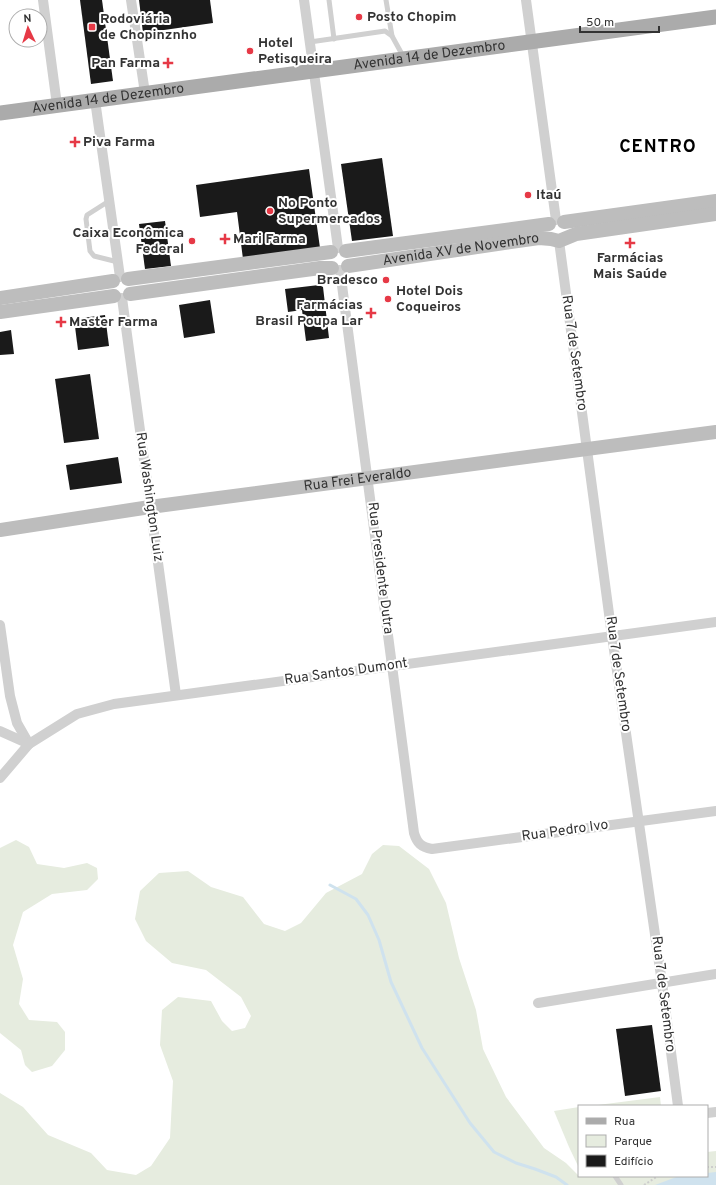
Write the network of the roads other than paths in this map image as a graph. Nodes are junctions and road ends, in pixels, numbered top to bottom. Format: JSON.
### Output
{"nodes":[{"id":1,"x":43,"y":0,"type":"edge"},
{"id":2,"x":130,"y":0,"type":"edge"},
{"id":3,"x":304,"y":0,"type":"edge"},
{"id":4,"x":329,"y":0,"type":"edge"},
{"id":5,"x":386,"y":0,"type":"edge"},
{"id":6,"x":526,"y":0,"type":"edge"},
{"id":7,"x":716,"y":17,"type":"edge"},
{"id":8,"x":392,"y":36,"type":"junction"},
{"id":9,"x":334,"y":39,"type":"junction"},
{"id":10,"x":310,"y":42,"type":"junction"},
{"id":11,"x":532,"y":42,"type":"junction"},
{"id":12,"x":404,"y":59,"type":"junction"},
{"id":13,"x":314,"y":71,"type":"junction"},
{"id":14,"x":146,"y":93,"type":"junction"},
{"id":15,"x":95,"y":100,"type":"junction"},
{"id":16,"x":57,"y":105,"type":"junction"},
{"id":17,"x":0,"y":113,"type":"edge"},
{"id":18,"x":716,"y":200,"type":"edge"},
{"id":19,"x":109,"y":201,"type":"junction"},
{"id":20,"x":716,"y":214,"type":"edge"},
{"id":21,"x":557,"y":222,"type":"junction"},
{"id":22,"x":558,"y":239,"type":"junction"},
{"id":23,"x":338,"y":250,"type":"junction"},
{"id":24,"x":118,"y":262,"type":"junction"},
{"id":25,"x":340,"y":268,"type":"junction"},
{"id":26,"x":120,"y":279,"type":"junction"},
{"id":27,"x":122,"y":296,"type":"junction"},
{"id":28,"x":0,"y":298,"type":"edge"},
{"id":29,"x":0,"y":312,"type":"edge"},
{"id":30,"x":716,"y":432,"type":"edge"},
{"id":31,"x":587,"y":450,"type":"junction"},
{"id":32,"x":368,"y":478,"type":"junction"},
{"id":33,"x":150,"y":507,"type":"junction"},
{"id":34,"x":0,"y":530,"type":"edge"},
{"id":35,"x":716,"y":622,"type":"edge"},
{"id":36,"x":0,"y":625,"type":"edge"},
{"id":37,"x":612,"y":636,"type":"junction"},
{"id":38,"x":392,"y":665,"type":"junction"},
{"id":39,"x":176,"y":695,"type":"junction"},
{"id":40,"x":0,"y":731,"type":"edge"},
{"id":41,"x":28,"y":744,"type":"junction"},
{"id":42,"x":0,"y":778,"type":"edge"},
{"id":43,"x":716,"y":811,"type":"edge"},
{"id":44,"x":640,"y":821,"type":"junction"},
{"id":45,"x":417,"y":842,"type":"joint"},
{"id":46,"x":716,"y":974,"type":"edge"},
{"id":47,"x":662,"y":983,"type":"junction"},
{"id":48,"x":538,"y":1004,"type":"dead end"},
{"id":49,"x":678,"y":1105,"type":"edge"}],
"edges":[{"from":1,"to":16,"type":"street"},
{"from":2,"to":14,"type":"street"},
{"from":3,"to":10,"type":"street"},
{"from":4,"to":9,"type":"lane"},
{"from":5,"to":8,"type":"lane"},
{"from":6,"to":11,"type":"street"},
{"from":7,"to":11,"type":"main road","name":"Avenida 14 de Dezembro"},
{"from":8,"to":9,"type":"lane"},
{"from":8,"to":12,"type":"lane"},
{"from":9,"to":10,"type":"lane"},
{"from":10,"to":13,"type":"street"},
{"from":11,"to":12,"type":"main road","name":"Avenida 14 de Dezembro"},
{"from":11,"to":21,"type":"street"},
{"from":12,"to":13,"type":"main road","name":"Avenida 14 de Dezembro"},
{"from":13,"to":14,"type":"main road","name":"Avenida 14 de Dezembro"},
{"from":13,"to":23,"type":"street"},
{"from":14,"to":15,"type":"main road","name":"Avenida 14 de Dezembro"},
{"from":15,"to":16,"type":"main road","name":"Avenida 14 de Dezembro"},
{"from":15,"to":19,"type":"street"},
{"from":16,"to":17,"type":"main road","name":"Avenida 14 de Dezembro"},
{"from":18,"to":21,"type":"main road","name":"Avenida XV de Novembro"},
{"from":19,"to":24,"type":"street"},
{"from":19,"to":24,"type":"lane"},
{"from":20,"to":22,"type":"main road","name":"Avenida XV de Novembro"},
{"from":21,"to":22,"type":"main road"},
{"from":21,"to":22,"type":"main road"},
{"from":21,"to":23,"type":"main road","name":"Avenida XV de Novembro"},
{"from":22,"to":25,"type":"main road","name":"Avenida XV de Novembro"},
{"from":22,"to":31,"type":"street","name":"Rua 7 de Setembro"},
{"from":23,"to":25,"type":"main road"},
{"from":23,"to":25,"type":"main road"},
{"from":23,"to":26,"type":"main road","name":"Avenida XV de Novembro"},
{"from":24,"to":26,"type":"street"},
{"from":25,"to":27,"type":"main road","name":"Avenida XV de Novembro"},
{"from":25,"to":32,"type":"street","name":"Rua Presidente Dutra"},
{"from":26,"to":27,"type":"main road"},
{"from":26,"to":27,"type":"main road"},
{"from":26,"to":28,"type":"main road","name":"Avenida XV de Novembro"},
{"from":27,"to":29,"type":"main road","name":"Avenida XV de Novembro"},
{"from":27,"to":33,"type":"street","name":"Rua Washington Luiz"},
{"from":30,"to":31,"type":"main road","name":"Rua Frei Everaldo"},
{"from":31,"to":32,"type":"main road","name":"Rua Frei Everaldo"},
{"from":31,"to":37,"type":"street","name":"Rua 7 de Setembro"},
{"from":32,"to":33,"type":"main road","name":"Rua Frei Everaldo"},
{"from":32,"to":38,"type":"street","name":"Rua Presidente Dutra"},
{"from":33,"to":34,"type":"main road","name":"Rua Frei Everaldo"},
{"from":33,"to":39,"type":"street","name":"Rua Washington Luiz"},
{"from":35,"to":37,"type":"street","name":"Rua Santos Dumont"},
{"from":36,"to":41,"type":"street"},
{"from":37,"to":38,"type":"street","name":"Rua Santos Dumont"},
{"from":37,"to":44,"type":"street","name":"Rua 7 de Setembro"},
{"from":38,"to":39,"type":"street","name":"Rua Santos Dumont"},
{"from":38,"to":45,"type":"street","name":"Rua Presidente Dutra"},
{"from":39,"to":41,"type":"street","name":"Rua Santos Dumont"},
{"from":40,"to":41,"type":"street"},
{"from":41,"to":42,"type":"street","name":"Rua Santos Dumont"},
{"from":43,"to":44,"type":"street","name":"Rua Pedro Ivo"},
{"from":44,"to":45,"type":"street","name":"Rua Pedro Ivo"},
{"from":44,"to":47,"type":"street","name":"Rua 7 de Setembro"},
{"from":46,"to":47,"type":"street"},
{"from":47,"to":48,"type":"street"},
{"from":47,"to":49,"type":"street","name":"Rua 7 de Setembro"}]}
